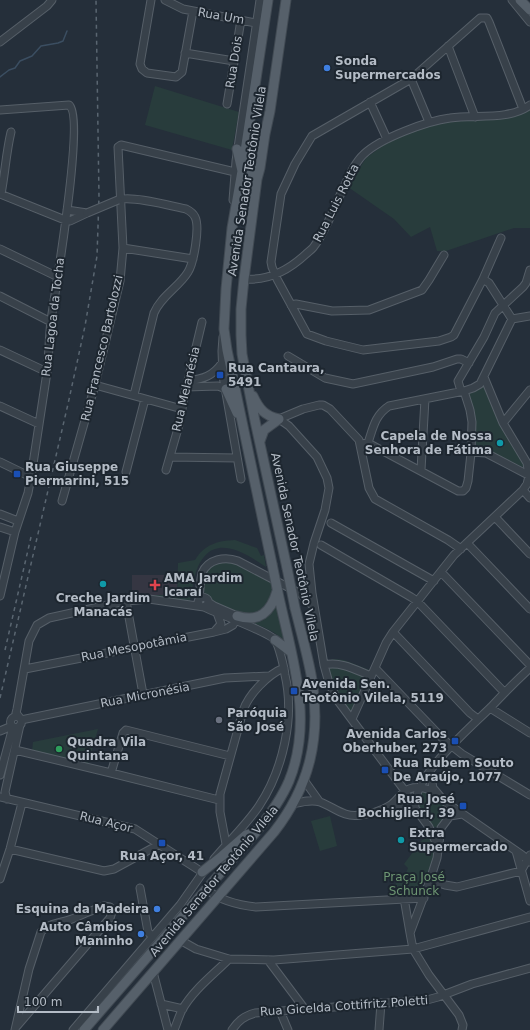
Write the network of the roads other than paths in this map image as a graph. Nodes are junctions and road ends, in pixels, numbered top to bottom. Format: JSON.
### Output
{"nodes":[{"id":1,"x":52,"y":0,"type":"edge"},
{"id":2,"x":151,"y":0,"type":"edge"},
{"id":3,"x":165,"y":0,"type":"edge"},
{"id":4,"x":260,"y":0,"type":"edge"},
{"id":5,"x":268,"y":0,"type":"edge"},
{"id":6,"x":286,"y":0,"type":"edge"},
{"id":7,"x":512,"y":0,"type":"edge"},
{"id":8,"x":520,"y":0,"type":"edge"},
{"id":9,"x":530,"y":10,"type":"edge"},
{"id":10,"x":193,"y":11,"type":"junction"},
{"id":11,"x":241,"y":20,"type":"junction"},
{"id":12,"x":530,"y":22,"type":"edge"},
{"id":13,"x":256,"y":23,"type":"junction"},
{"id":14,"x":0,"y":42,"type":"edge"},
{"id":15,"x":448,"y":46,"type":"junction"},
{"id":16,"x":185,"y":53,"type":"junction"},
{"id":17,"x":234,"y":61,"type":"junction"},
{"id":18,"x":411,"y":79,"type":"junction"},
{"id":19,"x":370,"y":102,"type":"junction"},
{"id":20,"x":227,"y":104,"type":"dead end"},
{"id":21,"x":530,"y":105,"type":"edge"},
{"id":22,"x":524,"y":109,"type":"junction"},
{"id":23,"x":0,"y":110,"type":"edge"},
{"id":24,"x":475,"y":117,"type":"junction"},
{"id":25,"x":429,"y":122,"type":"junction"},
{"id":26,"x":11,"y":132,"type":"dead end"},
{"id":27,"x":387,"y":140,"type":"junction"},
{"id":28,"x":237,"y":148,"type":"joint"},
{"id":29,"x":260,"y":168,"type":"junction"},
{"id":30,"x":238,"y":172,"type":"junction"},
{"id":31,"x":0,"y":194,"type":"edge"},
{"id":32,"x":120,"y":200,"type":"junction"},
{"id":33,"x":69,"y":210,"type":"junction"},
{"id":34,"x":87,"y":213,"type":"junction"},
{"id":35,"x":68,"y":221,"type":"junction"},
{"id":36,"x":501,"y":238,"type":"dead end"},
{"id":37,"x":123,"y":248,"type":"junction"},
{"id":38,"x":0,"y":249,"type":"edge"},
{"id":39,"x":444,"y":255,"type":"dead end"},
{"id":40,"x":193,"y":258,"type":"junction"},
{"id":41,"x":530,"y":270,"type":"edge"},
{"id":42,"x":274,"y":275,"type":"junction"},
{"id":43,"x":58,"y":277,"type":"junction"},
{"id":44,"x":244,"y":279,"type":"junction"},
{"id":45,"x":483,"y":279,"type":"junction"},
{"id":46,"x":0,"y":296,"type":"edge"},
{"id":47,"x":503,"y":304,"type":"junction"},
{"id":48,"x":291,"y":305,"type":"junction"},
{"id":49,"x":530,"y":316,"type":"edge"},
{"id":50,"x":512,"y":319,"type":"junction"},
{"id":51,"x":51,"y":322,"type":"junction"},
{"id":52,"x":202,"y":322,"type":"dead end"},
{"id":53,"x":224,"y":329,"type":"junction"},
{"id":54,"x":0,"y":350,"type":"edge"},
{"id":55,"x":288,"y":356,"type":"dead end"},
{"id":56,"x":222,"y":363,"type":"junction"},
{"id":57,"x":469,"y":363,"type":"junction"},
{"id":58,"x":47,"y":372,"type":"junction"},
{"id":59,"x":484,"y":377,"type":"junction"},
{"id":60,"x":247,"y":380,"type":"junction"},
{"id":61,"x":187,"y":384,"type":"junction"},
{"id":62,"x":95,"y":385,"type":"junction"},
{"id":63,"x":226,"y":389,"type":"junction"},
{"id":64,"x":530,"y":390,"type":"edge"},
{"id":65,"x":463,"y":391,"type":"junction"},
{"id":66,"x":134,"y":396,"type":"junction"},
{"id":67,"x":250,"y":398,"type":"junction"},
{"id":68,"x":145,"y":399,"type":"junction"},
{"id":69,"x":425,"y":399,"type":"junction"},
{"id":70,"x":236,"y":404,"type":"junction"},
{"id":71,"x":0,"y":406,"type":"edge"},
{"id":72,"x":182,"y":409,"type":"junction"},
{"id":73,"x":276,"y":418,"type":"junction"},
{"id":74,"x":255,"y":421,"type":"junction"},
{"id":75,"x":503,"y":423,"type":"junction"},
{"id":76,"x":39,"y":424,"type":"junction"},
{"id":77,"x":244,"y":427,"type":"junction"},
{"id":78,"x":260,"y":442,"type":"junction"},
{"id":79,"x":365,"y":443,"type":"junction"},
{"id":80,"x":471,"y":452,"type":"junction"},
{"id":81,"x":170,"y":457,"type":"junction"},
{"id":82,"x":237,"y":458,"type":"junction"},
{"id":83,"x":528,"y":460,"type":"edge"},
{"id":84,"x":0,"y":462,"type":"edge"},
{"id":85,"x":166,"y":470,"type":"dead end"},
{"id":86,"x":421,"y":470,"type":"junction"},
{"id":87,"x":126,"y":472,"type":"dead end"},
{"id":88,"x":529,"y":476,"type":"edge"},
{"id":89,"x":31,"y":477,"type":"junction"},
{"id":90,"x":241,"y":480,"type":"dead end"},
{"id":91,"x":523,"y":490,"type":"junction"},
{"id":92,"x":530,"y":498,"type":"edge"},
{"id":93,"x":62,"y":501,"type":"dead end"},
{"id":94,"x":0,"y":514,"type":"edge"},
{"id":95,"x":495,"y":517,"type":"junction"},
{"id":96,"x":18,"y":521,"type":"junction"},
{"id":97,"x":331,"y":523,"type":"dead end"},
{"id":98,"x":0,"y":527,"type":"edge"},
{"id":99,"x":15,"y":532,"type":"junction"},
{"id":100,"x":467,"y":543,"type":"junction"},
{"id":101,"x":322,"y":545,"type":"dead end"},
{"id":102,"x":461,"y":549,"type":"junction"},
{"id":103,"x":530,"y":554,"type":"edge"},
{"id":104,"x":441,"y":572,"type":"junction"},
{"id":105,"x":434,"y":581,"type":"junction"},
{"id":106,"x":278,"y":589,"type":"junction"},
{"id":107,"x":312,"y":592,"type":"junction"},
{"id":108,"x":300,"y":594,"type":"junction"},
{"id":109,"x":0,"y":596,"type":"edge"},
{"id":110,"x":417,"y":601,"type":"junction"},
{"id":111,"x":126,"y":602,"type":"junction"},
{"id":112,"x":203,"y":602,"type":"junction"},
{"id":113,"x":315,"y":607,"type":"junction"},
{"id":114,"x":530,"y":609,"type":"edge"},
{"id":115,"x":216,"y":613,"type":"junction"},
{"id":116,"x":236,"y":618,"type":"junction"},
{"id":117,"x":214,"y":632,"type":"junction"},
{"id":118,"x":393,"y":632,"type":"junction"},
{"id":119,"x":275,"y":640,"type":"junction"},
{"id":120,"x":135,"y":647,"type":"junction"},
{"id":121,"x":291,"y":652,"type":"junction"},
{"id":122,"x":324,"y":665,"type":"junction"},
{"id":123,"x":530,"y":665,"type":"edge"},
{"id":124,"x":284,"y":668,"type":"junction"},
{"id":125,"x":375,"y":668,"type":"junction"},
{"id":126,"x":530,"y":668,"type":"edge"},
{"id":127,"x":25,"y":670,"type":"junction"},
{"id":128,"x":269,"y":676,"type":"junction"},
{"id":129,"x":371,"y":676,"type":"junction"},
{"id":130,"x":504,"y":692,"type":"junction"},
{"id":131,"x":143,"y":694,"type":"junction"},
{"id":132,"x":490,"y":708,"type":"junction"},
{"id":133,"x":352,"y":719,"type":"junction"},
{"id":134,"x":478,"y":719,"type":"junction"},
{"id":135,"x":14,"y":723,"type":"junction"},
{"id":136,"x":0,"y":725,"type":"edge"},
{"id":137,"x":0,"y":731,"type":"edge"},
{"id":138,"x":530,"y":733,"type":"edge"},
{"id":139,"x":451,"y":746,"type":"junction"},
{"id":140,"x":15,"y":750,"type":"junction"},
{"id":141,"x":230,"y":756,"type":"junction"},
{"id":142,"x":111,"y":772,"type":"junction"},
{"id":143,"x":430,"y":772,"type":"junction"},
{"id":144,"x":0,"y":775,"type":"edge"},
{"id":145,"x":304,"y":780,"type":"junction"},
{"id":146,"x":420,"y":787,"type":"junction"},
{"id":147,"x":405,"y":791,"type":"junction"},
{"id":148,"x":437,"y":793,"type":"junction"},
{"id":149,"x":530,"y":795,"type":"edge"},
{"id":150,"x":3,"y":798,"type":"edge"},
{"id":151,"x":220,"y":800,"type":"junction"},
{"id":152,"x":444,"y":801,"type":"junction"},
{"id":153,"x":319,"y":802,"type":"junction"},
{"id":154,"x":22,"y":803,"type":"junction"},
{"id":155,"x":293,"y":804,"type":"junction"},
{"id":156,"x":388,"y":807,"type":"junction"},
{"id":157,"x":415,"y":808,"type":"junction"},
{"id":158,"x":462,"y":814,"type":"junction"},
{"id":159,"x":450,"y":816,"type":"junction"},
{"id":160,"x":429,"y":827,"type":"junction"},
{"id":161,"x":441,"y":828,"type":"junction"},
{"id":162,"x":256,"y":832,"type":"junction"},
{"id":163,"x":160,"y":844,"type":"junction"},
{"id":164,"x":226,"y":844,"type":"junction"},
{"id":165,"x":438,"y":848,"type":"junction"},
{"id":166,"x":10,"y":849,"type":"junction"},
{"id":167,"x":526,"y":856,"type":"edge"},
{"id":168,"x":521,"y":871,"type":"junction"},
{"id":169,"x":202,"y":872,"type":"junction"},
{"id":170,"x":0,"y":879,"type":"edge"},
{"id":171,"x":430,"y":880,"type":"junction"},
{"id":172,"x":140,"y":888,"type":"dead end"},
{"id":173,"x":207,"y":890,"type":"junction"},
{"id":174,"x":217,"y":897,"type":"junction"},
{"id":175,"x":404,"y":898,"type":"junction"},
{"id":176,"x":424,"y":898,"type":"junction"},
{"id":177,"x":530,"y":901,"type":"edge"},
{"id":178,"x":530,"y":917,"type":"edge"},
{"id":179,"x":410,"y":933,"type":"junction"},
{"id":180,"x":152,"y":936,"type":"junction"},
{"id":181,"x":180,"y":940,"type":"junction"},
{"id":182,"x":413,"y":949,"type":"junction"},
{"id":183,"x":229,"y":959,"type":"junction"},
{"id":184,"x":268,"y":960,"type":"junction"},
{"id":185,"x":530,"y":968,"type":"edge"},
{"id":186,"x":153,"y":972,"type":"junction"},
{"id":187,"x":443,"y":995,"type":"junction"},
{"id":188,"x":381,"y":1003,"type":"junction"},
{"id":189,"x":161,"y":1004,"type":"junction"},
{"id":190,"x":304,"y":1008,"type":"junction"},
{"id":191,"x":183,"y":1009,"type":"junction"},
{"id":192,"x":280,"y":1011,"type":"junction"},
{"id":193,"x":16,"y":1028,"type":"edge"},
{"id":194,"x":73,"y":1030,"type":"edge"},
{"id":195,"x":84,"y":1030,"type":"edge"},
{"id":196,"x":103,"y":1030,"type":"edge"},
{"id":197,"x":168,"y":1030,"type":"edge"},
{"id":198,"x":174,"y":1030,"type":"edge"},
{"id":199,"x":232,"y":1030,"type":"edge"},
{"id":200,"x":288,"y":1030,"type":"edge"},
{"id":201,"x":379,"y":1030,"type":"edge"},
{"id":202,"x":462,"y":1030,"type":"edge"}],
"edges":[{"from":1,"to":14,"type":"street"},
{"from":2,"to":16,"type":"street"},
{"from":3,"to":10,"type":"street","name":"Rua Um"},
{"from":4,"to":13,"type":"street","name":"Avenida Senador Teotônio Vilela"},
{"from":5,"to":30,"type":"main road","name":"Avenida Senador Teotônio Vilela"},
{"from":6,"to":29,"type":"main road","name":"Avenida Senador Teotônio Vilela"},
{"from":7,"to":12,"type":"street"},
{"from":8,"to":9,"type":"main road"},
{"from":10,"to":11,"type":"street","name":"Rua Um"},
{"from":10,"to":16,"type":"street"},
{"from":11,"to":13,"type":"street","name":"Rua Um"},
{"from":11,"to":17,"type":"street","name":"Rua Dois"},
{"from":13,"to":28,"type":"street","name":"Avenida Senador Teotônio Vilela"},
{"from":15,"to":18,"type":"street"},
{"from":15,"to":22,"type":"street"},
{"from":15,"to":24,"type":"street"},
{"from":16,"to":17,"type":"street"},
{"from":17,"to":20,"type":"street","name":"Rua Dois"},
{"from":18,"to":19,"type":"street"},
{"from":18,"to":25,"type":"street"},
{"from":19,"to":27,"type":"street"},
{"from":19,"to":42,"type":"street"},
{"from":21,"to":22,"type":"street","name":"Rua Luis Rotta"},
{"from":22,"to":24,"type":"street","name":"Rua Luis Rotta"},
{"from":23,"to":33,"type":"street","name":"Rua Lagoa da Tocha"},
{"from":24,"to":25,"type":"street","name":"Rua Luis Rotta"},
{"from":25,"to":27,"type":"street","name":"Rua Luis Rotta"},
{"from":26,"to":31,"type":"street"},
{"from":27,"to":42,"type":"street","name":"Rua Luis Rotta"},
{"from":28,"to":30,"type":"main road"},
{"from":29,"to":30,"type":"main road"},
{"from":29,"to":44,"type":"main road","name":"Avenida Senador Teotônio Vilela"},
{"from":30,"to":32,"type":"street","name":"Rua Francesco Bartolozzi"},
{"from":30,"to":53,"type":"main road","name":"Avenida Senador Teotônio Vilela"},
{"from":31,"to":35,"type":"street"},
{"from":32,"to":34,"type":"street","bridge":true},
{"from":32,"to":37,"type":"street","name":"Rua Francesco Bartolozzi"},
{"from":32,"to":40,"type":"street"},
{"from":33,"to":34,"type":"street"},
{"from":33,"to":35,"type":"street","name":"Rua Lagoa da Tocha"},
{"from":34,"to":35,"type":"street"},
{"from":35,"to":43,"type":"street","name":"Rua Lagoa da Tocha"},
{"from":36,"to":45,"type":"street"},
{"from":37,"to":40,"type":"street"},
{"from":37,"to":62,"type":"street","name":"Rua Francesco Bartolozzi"},
{"from":38,"to":43,"type":"street"},
{"from":39,"to":48,"type":"street"},
{"from":40,"to":66,"type":"street"},
{"from":41,"to":47,"type":"street"},
{"from":42,"to":44,"type":"street","name":"Rua Luis Rotta"},
{"from":42,"to":48,"type":"street"},
{"from":43,"to":51,"type":"street","name":"Rua Lagoa da Tocha"},
{"from":44,"to":60,"type":"main road","name":"Avenida Senador Teotônio Vilela"},
{"from":45,"to":47,"type":"street"},
{"from":45,"to":48,"type":"street"},
{"from":46,"to":51,"type":"street"},
{"from":47,"to":50,"type":"street"},
{"from":47,"to":57,"type":"street"},
{"from":49,"to":50,"type":"street"},
{"from":50,"to":59,"type":"street"},
{"from":51,"to":58,"type":"street","name":"Rua Lagoa da Tocha"},
{"from":52,"to":61,"type":"street","name":"Rua Melanésia"},
{"from":53,"to":56,"type":"street"},
{"from":53,"to":70,"type":"main road","name":"Avenida Senador Teotônio Vilela"},
{"from":54,"to":58,"type":"street"},
{"from":55,"to":57,"type":"street"},
{"from":56,"to":61,"type":"street"},
{"from":56,"to":63,"type":"street"},
{"from":57,"to":65,"type":"street"},
{"from":58,"to":76,"type":"street","name":"Rua Lagoa da Tocha"},
{"from":59,"to":65,"type":"street"},
{"from":59,"to":75,"type":"street"},
{"from":60,"to":67,"type":"main road","name":"Avenida Senador Teotônio Vilela"},
{"from":60,"to":73,"type":"main road"},
{"from":61,"to":63,"type":"street"},
{"from":61,"to":72,"type":"street","name":"Rua Melanésia"},
{"from":62,"to":66,"type":"street"},
{"from":62,"to":93,"type":"street","name":"Rua Francesco Bartolozzi"},
{"from":63,"to":70,"type":"main road"},
{"from":63,"to":82,"type":"street"},
{"from":64,"to":75,"type":"street"},
{"from":65,"to":69,"type":"street"},
{"from":65,"to":80,"type":"street"},
{"from":66,"to":68,"type":"street"},
{"from":67,"to":70,"type":"main road"},
{"from":67,"to":74,"type":"main road","name":"Avenida Senador Teotônio Vilela"},
{"from":68,"to":72,"type":"street"},
{"from":68,"to":87,"type":"street"},
{"from":69,"to":79,"type":"street"},
{"from":69,"to":86,"type":"street"},
{"from":70,"to":77,"type":"main road","name":"Avenida Senador Teotônio Vilela"},
{"from":71,"to":76,"type":"street"},
{"from":72,"to":81,"type":"street","name":"Rua Melanésia"},
{"from":73,"to":74,"type":"main road"},
{"from":73,"to":78,"type":"main road"},
{"from":73,"to":79,"type":"street"},
{"from":73,"to":107,"type":"street"},
{"from":74,"to":77,"type":"main road"},
{"from":74,"to":78,"type":"main road","name":"Avenida Senador Teotônio Vilela"},
{"from":75,"to":83,"type":"street"},
{"from":76,"to":89,"type":"street","name":"Rua Lagoa da Tocha"},
{"from":77,"to":106,"type":"main road","name":"Avenida Senador Teotônio Vilela","bridge":true},
{"from":78,"to":145,"type":"main road","name":"Avenida Senador Teotônio Vilela","bridge":true},
{"from":79,"to":86,"type":"street"},
{"from":79,"to":102,"type":"street"},
{"from":80,"to":86,"type":"street"},
{"from":80,"to":88,"type":"street"},
{"from":81,"to":82,"type":"street"},
{"from":81,"to":85,"type":"street","name":"Rua Melanésia"},
{"from":82,"to":90,"type":"street"},
{"from":83,"to":88,"type":"street"},
{"from":84,"to":89,"type":"street"},
{"from":88,"to":91,"type":"street"},
{"from":89,"to":96,"type":"street","name":"Rua Lagoa da Tocha"},
{"from":91,"to":92,"type":"street"},
{"from":91,"to":95,"type":"street"},
{"from":94,"to":96,"type":"street"},
{"from":95,"to":100,"type":"street"},
{"from":95,"to":103,"type":"street"},
{"from":96,"to":99,"type":"street","name":"Rua Lagoa da Tocha"},
{"from":97,"to":105,"type":"street"},
{"from":98,"to":99,"type":"street"},
{"from":99,"to":109,"type":"street","name":"Rua Lagoa da Tocha"},
{"from":100,"to":102,"type":"street"},
{"from":100,"to":114,"type":"street"},
{"from":101,"to":110,"type":"street"},
{"from":102,"to":104,"type":"street"},
{"from":104,"to":105,"type":"street"},
{"from":104,"to":123,"type":"street"},
{"from":105,"to":110,"type":"street"},
{"from":106,"to":116,"type":"main road"},
{"from":106,"to":121,"type":"main road","name":"Avenida Senador Teotônio Vilela"},
{"from":107,"to":108,"type":"street"},
{"from":107,"to":113,"type":"street"},
{"from":108,"to":112,"type":"street"},
{"from":108,"to":113,"type":"street"},
{"from":110,"to":118,"type":"street"},
{"from":110,"to":130,"type":"street"},
{"from":111,"to":112,"type":"street"},
{"from":111,"to":120,"type":"street"},
{"from":111,"to":127,"type":"street"},
{"from":112,"to":115,"type":"street"},
{"from":112,"to":116,"type":"street"},
{"from":113,"to":122,"type":"street"},
{"from":115,"to":116,"type":"street"},
{"from":115,"to":117,"type":"street"},
{"from":116,"to":117,"type":"street","name":"Rua Mesopotâmia"},
{"from":116,"to":119,"type":"street"},
{"from":117,"to":120,"type":"street","name":"Rua Mesopotâmia"},
{"from":118,"to":125,"type":"street"},
{"from":118,"to":134,"type":"street"},
{"from":119,"to":121,"type":"main road"},
{"from":119,"to":124,"type":"street","name":"Avenida Senador Teotônio Vilela"},
{"from":120,"to":127,"type":"street","name":"Rua Mesopotâmia"},
{"from":120,"to":131,"type":"street"},
{"from":121,"to":162,"type":"main road","name":"Avenida Senador Teotônio Vilela"},
{"from":122,"to":129,"type":"street"},
{"from":122,"to":133,"type":"street"},
{"from":124,"to":128,"type":"street"},
{"from":124,"to":164,"type":"street","name":"Avenida Senador Teotônio Vilela"},
{"from":125,"to":129,"type":"street"},
{"from":125,"to":139,"type":"street"},
{"from":126,"to":130,"type":"street"},
{"from":127,"to":135,"type":"street"},
{"from":128,"to":131,"type":"street","name":"Rua Micronésia"},
{"from":128,"to":141,"type":"street"},
{"from":129,"to":133,"type":"street"},
{"from":130,"to":132,"type":"street"},
{"from":131,"to":135,"type":"street","name":"Rua Micronésia"},
{"from":132,"to":134,"type":"street"},
{"from":132,"to":138,"type":"street"},
{"from":133,"to":147,"type":"street"},
{"from":134,"to":139,"type":"street"},
{"from":135,"to":136,"type":"street"},
{"from":135,"to":137,"type":"street"},
{"from":135,"to":140,"type":"street"},
{"from":135,"to":144,"type":"street"},
{"from":139,"to":143,"type":"street"},
{"from":139,"to":149,"type":"street"},
{"from":140,"to":142,"type":"street"},
{"from":140,"to":150,"type":"street"},
{"from":141,"to":142,"type":"street"},
{"from":141,"to":151,"type":"street"},
{"from":142,"to":151,"type":"street"},
{"from":143,"to":146,"type":"street"},
{"from":143,"to":148,"type":"street"},
{"from":145,"to":153,"type":"street"},
{"from":145,"to":155,"type":"main road","name":"Avenida Senador Teotônio Vilela"},
{"from":146,"to":147,"type":"street"},
{"from":146,"to":148,"type":"street"},
{"from":146,"to":157,"type":"street"},
{"from":147,"to":156,"type":"street"},
{"from":147,"to":157,"type":"street"},
{"from":148,"to":152,"type":"street"},
{"from":150,"to":154,"type":"street","name":"Rua Açor"},
{"from":151,"to":164,"type":"street"},
{"from":152,"to":158,"type":"street"},
{"from":152,"to":159,"type":"street"},
{"from":153,"to":155,"type":"street"},
{"from":153,"to":156,"type":"street"},
{"from":154,"to":163,"type":"street","name":"Rua Açor"},
{"from":154,"to":166,"type":"street"},
{"from":155,"to":174,"type":"main road","name":"Avenida Senador Teotônio Vilela"},
{"from":156,"to":157,"type":"street"},
{"from":157,"to":160,"type":"street"},
{"from":158,"to":159,"type":"street"},
{"from":158,"to":167,"type":"street"},
{"from":159,"to":161,"type":"street"},
{"from":160,"to":161,"type":"street"},
{"from":160,"to":165,"type":"street"},
{"from":161,"to":165,"type":"street"},
{"from":162,"to":169,"type":"main road"},
{"from":162,"to":173,"type":"main road","name":"Avenida Senador Teotônio Vilela"},
{"from":163,"to":166,"type":"street"},
{"from":163,"to":169,"type":"street","name":"Rua Açor"},
{"from":164,"to":169,"type":"street","name":"Avenida Senador Teotônio Vilela"},
{"from":165,"to":171,"type":"street"},
{"from":166,"to":170,"type":"street"},
{"from":167,"to":168,"type":"street"},
{"from":167,"to":168,"type":"street"},
{"from":168,"to":171,"type":"street"},
{"from":168,"to":177,"type":"street"},
{"from":169,"to":180,"type":"street","name":"Avenida Senador Teotônio Vilela"},
{"from":171,"to":176,"type":"street"},
{"from":172,"to":180,"type":"street"},
{"from":173,"to":174,"type":"street"},
{"from":173,"to":195,"type":"main road","name":"Avenida Senador Teotônio Vilela"},
{"from":174,"to":175,"type":"street"},
{"from":174,"to":181,"type":"main road","name":"Avenida Senador Teotônio Vilela"},
{"from":175,"to":176,"type":"street"},
{"from":175,"to":179,"type":"street"},
{"from":176,"to":179,"type":"street"},
{"from":178,"to":182,"type":"street"},
{"from":179,"to":182,"type":"street"},
{"from":180,"to":194,"type":"street","name":"Avenida Senador Teotônio Vilela"},
{"from":181,"to":183,"type":"street"},
{"from":181,"to":186,"type":"main road","name":"Avenida Senador Teotônio Vilela"},
{"from":182,"to":184,"type":"street"},
{"from":182,"to":187,"type":"street"},
{"from":183,"to":184,"type":"street"},
{"from":183,"to":191,"type":"street"},
{"from":184,"to":190,"type":"street"},
{"from":185,"to":187,"type":"street","name":"Rua Gicelda Cottifritz Poletti"},
{"from":186,"to":189,"type":"street"},
{"from":186,"to":196,"type":"main road","name":"Avenida Senador Teotônio Vilela"},
{"from":187,"to":188,"type":"street","name":"Rua Gicelda Cottifritz Poletti"},
{"from":187,"to":202,"type":"street"},
{"from":188,"to":190,"type":"street","name":"Rua Gicelda Cottifritz Poletti"},
{"from":188,"to":201,"type":"street"},
{"from":189,"to":191,"type":"street"},
{"from":189,"to":197,"type":"street"},
{"from":190,"to":192,"type":"street","name":"Rua Gicelda Cottifritz Poletti"},
{"from":191,"to":198,"type":"street"},
{"from":192,"to":199,"type":"street","name":"Rua Gicelda Cottifritz Poletti"},
{"from":192,"to":200,"type":"street"},
{"from":193,"to":193,"type":"street"}]}
